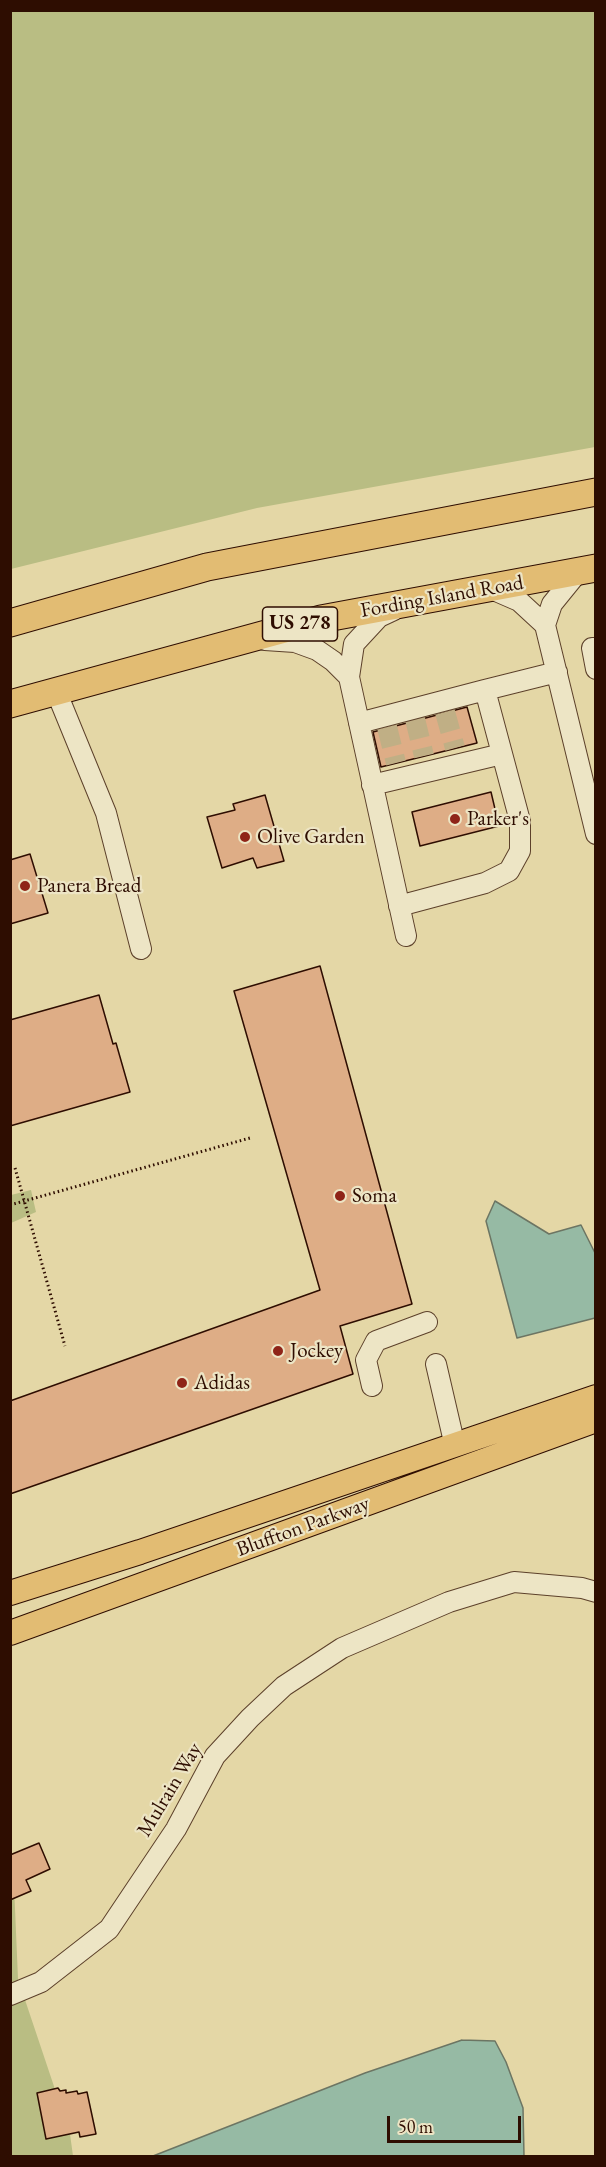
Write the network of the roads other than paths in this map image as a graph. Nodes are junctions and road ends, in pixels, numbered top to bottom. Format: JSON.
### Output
{"nodes":[{"id":1,"x":596,"y":492,"type":"edge"},
{"id":2,"x":587,"y":570,"type":"edge"},
{"id":3,"x":489,"y":588,"type":"junction"},
{"id":4,"x":411,"y":602,"type":"junction"},
{"id":5,"x":65,"y":608,"type":"junction"},
{"id":6,"x":10,"y":623,"type":"edge"},
{"id":7,"x":545,"y":625,"type":"junction"},
{"id":8,"x":10,"y":631,"type":"edge"},
{"id":9,"x":247,"y":639,"type":"junction"},
{"id":10,"x":596,"y":648,"type":"edge"},
{"id":11,"x":596,"y":669,"type":"edge"},
{"id":12,"x":557,"y":672,"type":"junction"},
{"id":13,"x":349,"y":677,"type":"junction"},
{"id":14,"x":485,"y":690,"type":"junction"},
{"id":15,"x":56,"y":691,"type":"junction"},
{"id":16,"x":10,"y":704,"type":"edge"},
{"id":17,"x":358,"y":723,"type":"junction"},
{"id":18,"x":502,"y":754,"type":"junction"},
{"id":19,"x":372,"y":785,"type":"junction"},
{"id":20,"x":596,"y":834,"type":"edge"},
{"id":21,"x":399,"y":906,"type":"junction"},
{"id":22,"x":406,"y":936,"type":"dead end"},
{"id":23,"x":141,"y":949,"type":"dead end"},
{"id":24,"x":427,"y":1322,"type":"dead end"},
{"id":25,"x":436,"y":1364,"type":"dead end"},
{"id":26,"x":372,"y":1386,"type":"dead end"},
{"id":27,"x":596,"y":1397,"type":"edge"},
{"id":28,"x":596,"y":1420,"type":"edge"},
{"id":29,"x":455,"y":1446,"type":"junction"},
{"id":30,"x":596,"y":1592,"type":"edge"},
{"id":31,"x":10,"y":1593,"type":"edge"},
{"id":32,"x":10,"y":1633,"type":"edge"},
{"id":33,"x":10,"y":1995,"type":"edge"}],
"edges":[{"from":1,"to":5,"type":"highway"},
{"from":2,"to":3,"type":"highway","name":"Fording Island Road","number":"US 278"},
{"from":2,"to":7,"type":"street"},
{"from":3,"to":4,"type":"highway","name":"Fording Island Road","number":"US 278"},
{"from":3,"to":7,"type":"street"},
{"from":4,"to":9,"type":"highway","name":"Fording Island Road","number":"US 278"},
{"from":4,"to":13,"type":"street"},
{"from":5,"to":6,"type":"highway"},
{"from":5,"to":8,"type":"highway"},
{"from":7,"to":12,"type":"street"},
{"from":9,"to":13,"type":"street"},
{"from":9,"to":15,"type":"highway","name":"Fording Island Road","number":"US 278"},
{"from":10,"to":11,"type":"street"},
{"from":12,"to":14,"type":"street"},
{"from":12,"to":20,"type":"street"},
{"from":13,"to":17,"type":"street"},
{"from":14,"to":17,"type":"street"},
{"from":14,"to":18,"type":"street"},
{"from":15,"to":16,"type":"highway","name":"Fording Island Road","number":"US 278"},
{"from":15,"to":23,"type":"street"},
{"from":17,"to":19,"type":"street"},
{"from":18,"to":19,"type":"street"},
{"from":18,"to":21,"type":"street"},
{"from":19,"to":21,"type":"street"},
{"from":21,"to":22,"type":"street"},
{"from":24,"to":26,"type":"street"},
{"from":25,"to":29,"type":"street"},
{"from":27,"to":29,"type":"main road","name":"Bluffton Parkway"},
{"from":28,"to":32,"type":"main road","name":"Bluffton Parkway"},
{"from":29,"to":31,"type":"main road","name":"Bluffton Parkway"},
{"from":30,"to":33,"type":"street","name":"Mulrain Way"}]}
